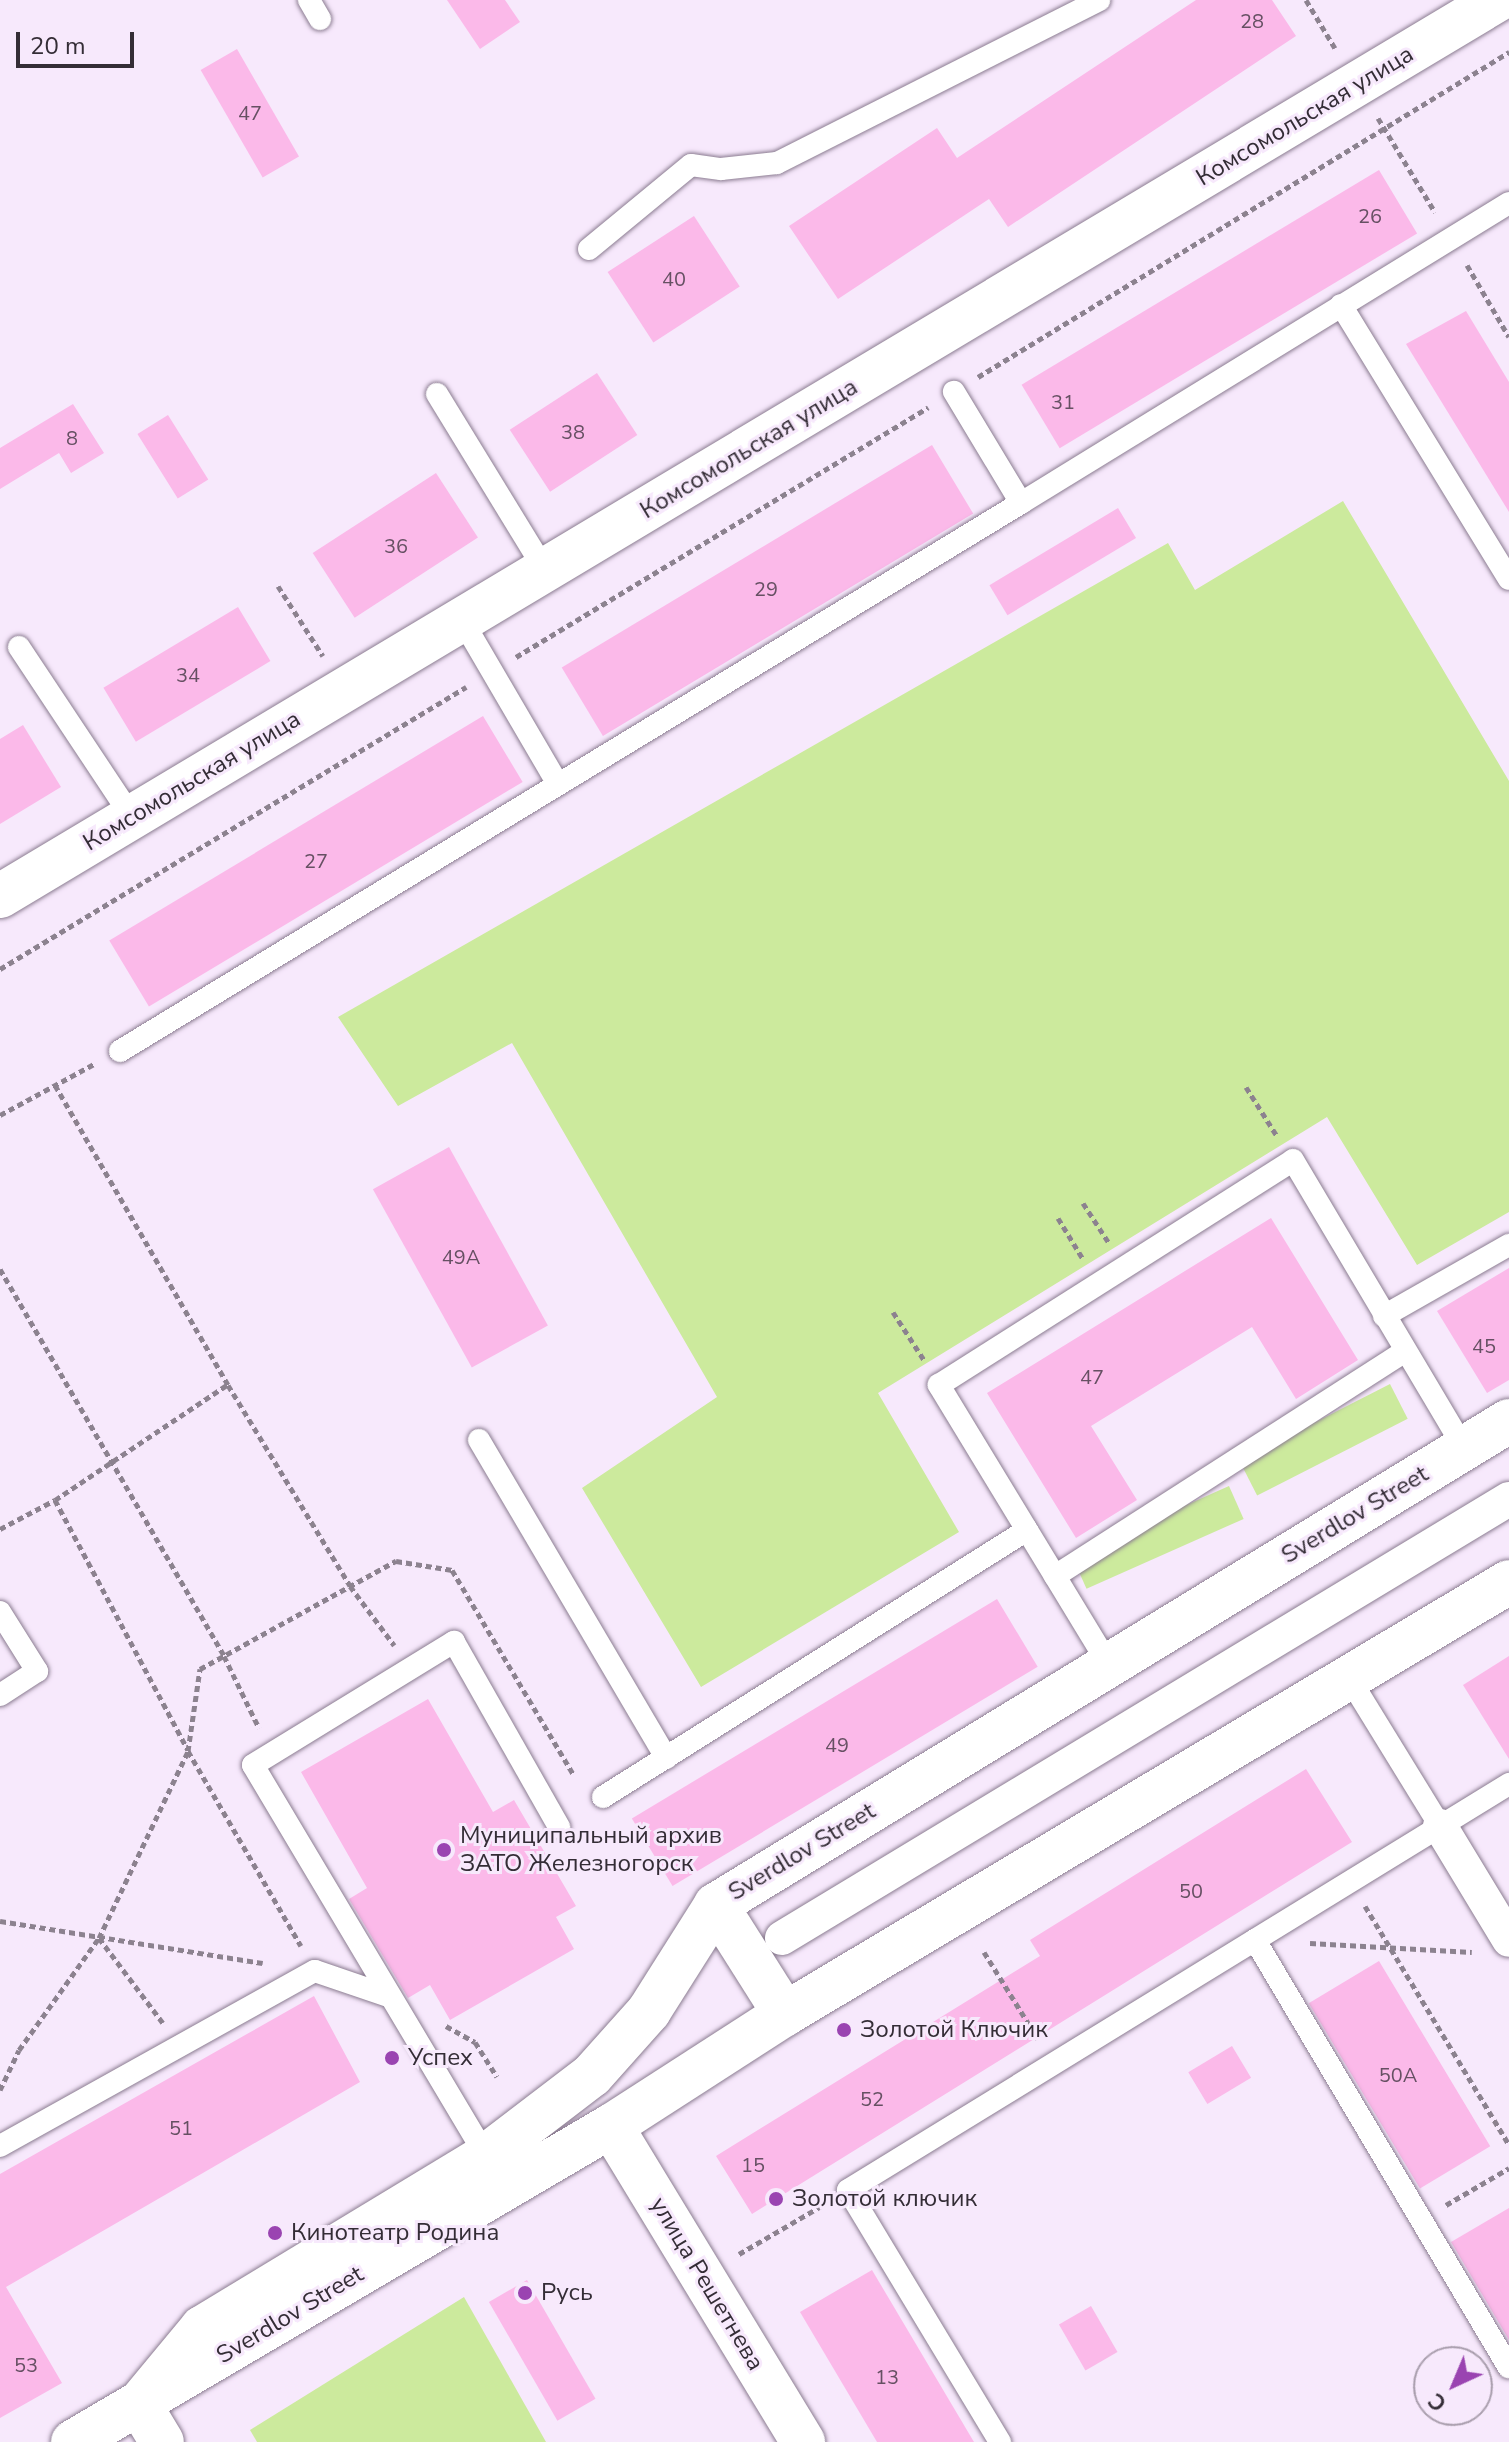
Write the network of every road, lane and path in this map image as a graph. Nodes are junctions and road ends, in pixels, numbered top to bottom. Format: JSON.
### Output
{"nodes":[{"id":1,"x":1099,"y":0,"type":"edge"},
{"id":2,"x":1306,"y":0,"type":"edge"},
{"id":3,"x":1497,"y":0,"type":"edge"},
{"id":4,"x":1509,"y":52,"type":"edge"},
{"id":5,"x":1358,"y":85,"type":"junction"},
{"id":6,"x":1385,"y":130,"type":"junction"},
{"id":7,"x":1509,"y":203,"type":"edge"},
{"id":8,"x":1450,"y":238,"type":"junction"},
{"id":9,"x":589,"y":249,"type":"dead end"},
{"id":10,"x":1341,"y":305,"type":"junction"},
{"id":11,"x":1509,"y":337,"type":"edge"},
{"id":12,"x":954,"y":392,"type":"junction"},
{"id":13,"x":437,"y":394,"type":"dead end"},
{"id":14,"x":1021,"y":503,"type":"junction"},
{"id":15,"x":545,"y":570,"type":"junction"},
{"id":16,"x":1509,"y":579,"type":"edge"},
{"id":17,"x":278,"y":586,"type":"dead end"},
{"id":18,"x":462,"y":620,"type":"junction"},
{"id":19,"x":19,"y":647,"type":"dead end"},
{"id":20,"x":329,"y":667,"type":"dead end"},
{"id":21,"x":492,"y":671,"type":"junction"},
{"id":22,"x":558,"y":784,"type":"junction"},
{"id":23,"x":132,"y":817,"type":"junction"},
{"id":24,"x":0,"y":896,"type":"edge"},
{"id":25,"x":0,"y":969,"type":"edge"},
{"id":26,"x":120,"y":1051,"type":"joint"},
{"id":27,"x":55,"y":1085,"type":"junction"},
{"id":28,"x":1246,"y":1087,"type":"dead end"},
{"id":29,"x":0,"y":1115,"type":"edge"},
{"id":30,"x":1273,"y":1130,"type":"dead end"},
{"id":31,"x":1083,"y":1203,"type":"dead end"},
{"id":32,"x":1058,"y":1218,"type":"dead end"},
{"id":33,"x":1105,"y":1239,"type":"dead end"},
{"id":34,"x":1509,"y":1245,"type":"edge"},
{"id":35,"x":1082,"y":1256,"type":"dead end"},
{"id":36,"x":0,"y":1269,"type":"edge"},
{"id":37,"x":893,"y":1312,"type":"dead end"},
{"id":38,"x":1384,"y":1316,"type":"junction"},
{"id":39,"x":1405,"y":1351,"type":"junction"},
{"id":40,"x":921,"y":1354,"type":"dead end"},
{"id":41,"x":228,"y":1385,"type":"junction"},
{"id":42,"x":1509,"y":1421,"type":"edge"},
{"id":43,"x":479,"y":1440,"type":"dead end"},
{"id":44,"x":1464,"y":1448,"type":"junction"},
{"id":45,"x":110,"y":1467,"type":"junction"},
{"id":46,"x":1509,"y":1499,"type":"edge"},
{"id":47,"x":55,"y":1500,"type":"junction"},
{"id":48,"x":0,"y":1529,"type":"edge"},
{"id":49,"x":1027,"y":1530,"type":"junction"},
{"id":50,"x":396,"y":1561,"type":"dead end"},
{"id":51,"x":1055,"y":1576,"type":"junction"},
{"id":52,"x":1509,"y":1582,"type":"edge"},
{"id":53,"x":350,"y":1586,"type":"junction"},
{"id":54,"x":0,"y":1612,"type":"edge"},
{"id":55,"x":224,"y":1656,"type":"junction"},
{"id":56,"x":1109,"y":1665,"type":"junction"},
{"id":57,"x":411,"y":1668,"type":"junction"},
{"id":58,"x":1349,"y":1678,"type":"junction"},
{"id":59,"x":0,"y":1695,"type":"edge"},
{"id":60,"x":188,"y":1751,"type":"junction"},
{"id":61,"x":271,"y":1755,"type":"junction"},
{"id":62,"x":666,"y":1758,"type":"junction"},
{"id":63,"x":1509,"y":1784,"type":"edge"},
{"id":64,"x":603,"y":1797,"type":"dead end"},
{"id":65,"x":1440,"y":1826,"type":"junction"},
{"id":66,"x":559,"y":1827,"type":"dead end"},
{"id":67,"x":1350,"y":1881,"type":"junction"},
{"id":68,"x":716,"y":1905,"type":"junction"},
{"id":69,"x":0,"y":1921,"type":"edge"},
{"id":70,"x":99,"y":1938,"type":"junction"},
{"id":71,"x":782,"y":1938,"type":"dead end"},
{"id":72,"x":1255,"y":1940,"type":"junction"},
{"id":73,"x":1494,"y":1946,"type":"edge"},
{"id":74,"x":1390,"y":1947,"type":"junction"},
{"id":75,"x":984,"y":1952,"type":"dead end"},
{"id":76,"x":315,"y":1971,"type":"junction"},
{"id":77,"x":388,"y":1996,"type":"junction"},
{"id":78,"x":785,"y":2014,"type":"junction"},
{"id":79,"x":179,"y":2044,"type":"junction"},
{"id":80,"x":1054,"y":2064,"type":"junction"},
{"id":81,"x":0,"y":2090,"type":"edge"},
{"id":82,"x":611,"y":2126,"type":"junction"},
{"id":83,"x":1509,"y":2145,"type":"edge"},
{"id":84,"x":0,"y":2146,"type":"edge"},
{"id":85,"x":486,"y":2156,"type":"junction"},
{"id":86,"x":1509,"y":2168,"type":"edge"},
{"id":87,"x":848,"y":2190,"type":"junction"},
{"id":88,"x":1421,"y":2220,"type":"junction"},
{"id":89,"x":732,"y":2258,"type":"dead end"},
{"id":90,"x":1509,"y":2367,"type":"edge"},
{"id":91,"x":139,"y":2404,"type":"junction"},
{"id":92,"x":73,"y":2442,"type":"edge"},
{"id":93,"x":162,"y":2442,"type":"edge"},
{"id":94,"x":803,"y":2442,"type":"edge"},
{"id":95,"x":1000,"y":2442,"type":"edge"}],
"edges":[{"from":1,"to":9,"type":"lane"},
{"from":2,"to":5,"type":"path"},
{"from":3,"to":5,"type":"street","name":"Комсомольская улица"},
{"from":4,"to":6,"type":"path"},
{"from":5,"to":6,"type":"path"},
{"from":5,"to":15,"type":"street","name":"Комсомольская улица"},
{"from":6,"to":8,"type":"path"},
{"from":6,"to":12,"type":"path"},
{"from":7,"to":8,"type":"lane"},
{"from":8,"to":10,"type":"lane"},
{"from":8,"to":11,"type":"path"},
{"from":10,"to":14,"type":"lane"},
{"from":10,"to":16,"type":"lane"},
{"from":12,"to":14,"type":"lane"},
{"from":12,"to":21,"type":"path"},
{"from":13,"to":15,"type":"lane"},
{"from":14,"to":22,"type":"lane"},
{"from":15,"to":18,"type":"street","name":"Комсомольская улица"},
{"from":17,"to":20,"type":"path"},
{"from":18,"to":21,"type":"lane"},
{"from":18,"to":23,"type":"street","name":"Комсомольская улица"},
{"from":19,"to":23,"type":"lane"},
{"from":21,"to":22,"type":"lane"},
{"from":21,"to":25,"type":"path"},
{"from":22,"to":26,"type":"lane"},
{"from":23,"to":24,"type":"street","name":"Комсомольская улица"},
{"from":26,"to":27,"type":"path"},
{"from":27,"to":29,"type":"path"},
{"from":27,"to":41,"type":"path"},
{"from":28,"to":30,"type":"path"},
{"from":31,"to":33,"type":"path"},
{"from":32,"to":35,"type":"path"},
{"from":34,"to":38,"type":"lane"},
{"from":36,"to":45,"type":"path"},
{"from":37,"to":40,"type":"path"},
{"from":38,"to":39,"type":"lane"},
{"from":38,"to":49,"type":"lane"},
{"from":39,"to":44,"type":"lane"},
{"from":39,"to":51,"type":"lane"},
{"from":41,"to":45,"type":"path"},
{"from":41,"to":53,"type":"path"},
{"from":42,"to":44,"type":"street","name":"Sverdlov Street"},
{"from":43,"to":62,"type":"lane"},
{"from":44,"to":56,"type":"street","name":"Sverdlov Street"},
{"from":45,"to":47,"type":"path"},
{"from":45,"to":55,"type":"path"},
{"from":46,"to":71,"type":"street"},
{"from":47,"to":48,"type":"path"},
{"from":47,"to":60,"type":"path"},
{"from":49,"to":51,"type":"lane"},
{"from":49,"to":62,"type":"lane"},
{"from":50,"to":53,"type":"path"},
{"from":51,"to":56,"type":"lane"},
{"from":52,"to":58,"type":"street","name":"Sverdlov Street"},
{"from":53,"to":55,"type":"path"},
{"from":53,"to":57,"type":"path"},
{"from":54,"to":59,"type":"lane"},
{"from":55,"to":60,"type":"path"},
{"from":55,"to":61,"type":"path"},
{"from":56,"to":68,"type":"street","name":"Sverdlov Street"},
{"from":57,"to":61,"type":"lane"},
{"from":57,"to":66,"type":"lane"},
{"from":58,"to":65,"type":"lane"},
{"from":58,"to":78,"type":"street","name":"Sverdlov Street"},
{"from":60,"to":70,"type":"path"},
{"from":60,"to":76,"type":"path"},
{"from":61,"to":77,"type":"lane"},
{"from":62,"to":64,"type":"lane"},
{"from":63,"to":65,"type":"lane"},
{"from":65,"to":67,"type":"lane"},
{"from":65,"to":73,"type":"street"},
{"from":67,"to":72,"type":"lane"},
{"from":67,"to":74,"type":"path"},
{"from":68,"to":78,"type":"street"},
{"from":68,"to":85,"type":"street","name":"Sverdlov Street"},
{"from":69,"to":70,"type":"path"},
{"from":70,"to":76,"type":"path"},
{"from":70,"to":79,"type":"path"},
{"from":70,"to":81,"type":"path"},
{"from":72,"to":74,"type":"path"},
{"from":72,"to":80,"type":"lane"},
{"from":72,"to":88,"type":"lane"},
{"from":73,"to":74,"type":"path"},
{"from":74,"to":83,"type":"path"},
{"from":75,"to":80,"type":"path"},
{"from":76,"to":77,"type":"lane"},
{"from":76,"to":79,"type":"lane"},
{"from":77,"to":85,"type":"lane"},
{"from":78,"to":82,"type":"street","name":"Sverdlov Street"},
{"from":79,"to":84,"type":"lane"},
{"from":80,"to":87,"type":"lane"},
{"from":82,"to":91,"type":"street","name":"Sverdlov Street"},
{"from":82,"to":94,"type":"street","name":"улица Решетнева"},
{"from":85,"to":91,"type":"street","name":"Sverdlov Street"},
{"from":86,"to":88,"type":"path"},
{"from":87,"to":89,"type":"path"},
{"from":87,"to":95,"type":"lane"},
{"from":88,"to":90,"type":"lane"},
{"from":91,"to":92,"type":"street","name":"Sverdlov Street"},
{"from":91,"to":93,"type":"street"}]}
